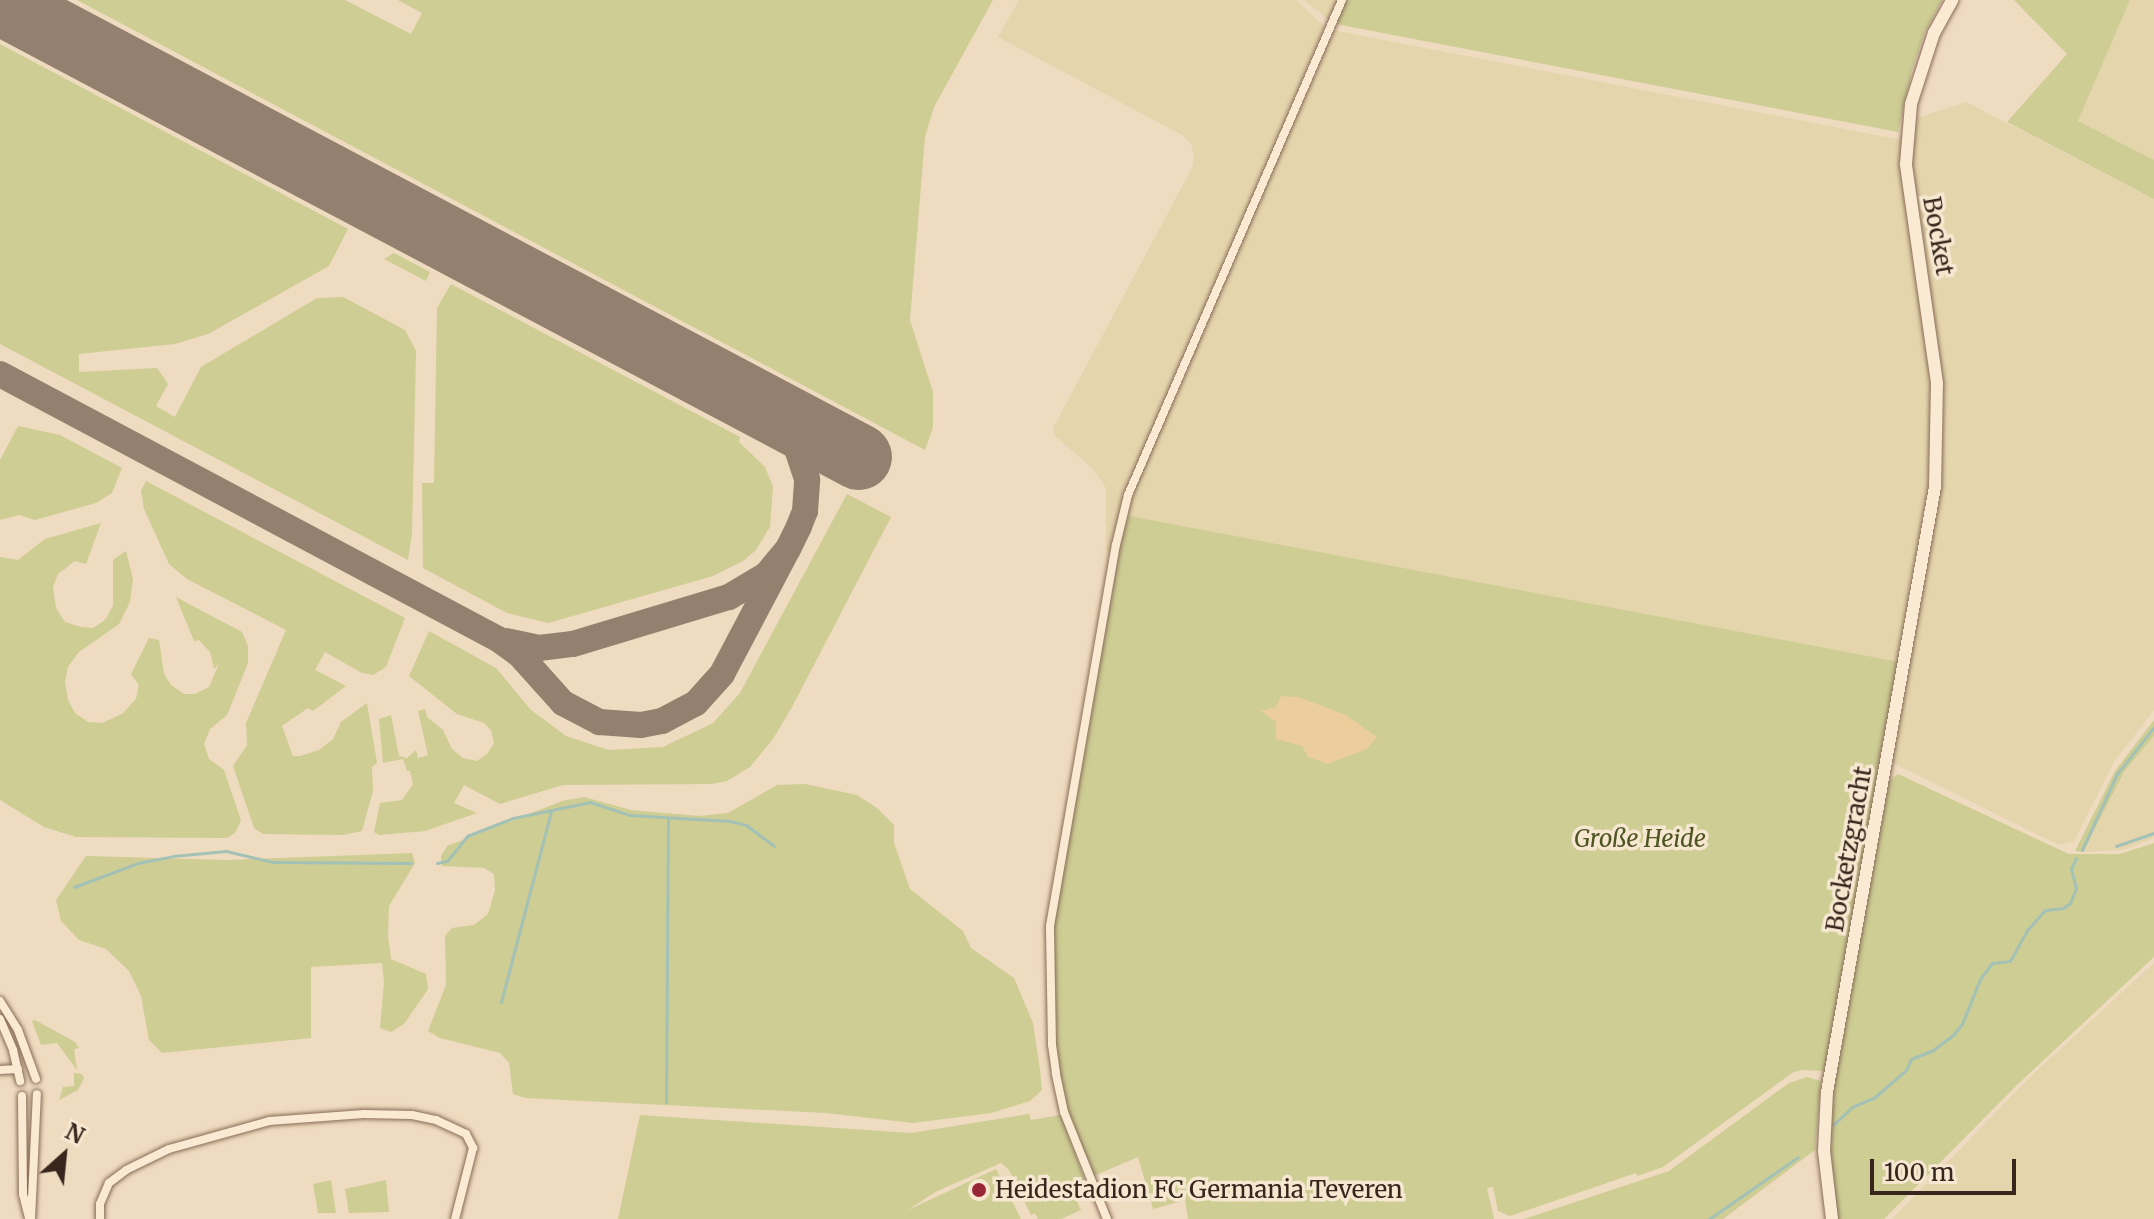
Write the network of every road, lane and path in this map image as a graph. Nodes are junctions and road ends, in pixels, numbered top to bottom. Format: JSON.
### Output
{"nodes":[{"id":1,"x":1342,"y":0,"type":"edge"},
{"id":2,"x":1952,"y":0,"type":"edge"},
{"id":3,"x":1935,"y":487,"type":"joint"},
{"id":4,"x":0,"y":1001,"type":"edge"},
{"id":5,"x":0,"y":1019,"type":"edge"},
{"id":6,"x":18,"y":1069,"type":"junction"},
{"id":7,"x":0,"y":1070,"type":"edge"},
{"id":8,"x":36,"y":1079,"type":"dead end"},
{"id":9,"x":20,"y":1081,"type":"dead end"},
{"id":10,"x":37,"y":1096,"type":"dead end"},
{"id":11,"x":22,"y":1098,"type":"dead end"},
{"id":12,"x":30,"y":1219,"type":"edge"},
{"id":13,"x":100,"y":1219,"type":"edge"},
{"id":14,"x":455,"y":1219,"type":"edge"},
{"id":15,"x":1107,"y":1219,"type":"edge"},
{"id":16,"x":1832,"y":1219,"type":"edge"}],
"edges":[{"from":1,"to":15,"type":"street"},
{"from":2,"to":3,"type":"street","name":"Bocket"},
{"from":3,"to":16,"type":"street","name":"Bocketzgracht"},
{"from":4,"to":8,"type":"street"},
{"from":5,"to":6,"type":"street"},
{"from":6,"to":7,"type":"street"},
{"from":6,"to":9,"type":"street"},
{"from":10,"to":12,"type":"street"},
{"from":11,"to":12,"type":"street"},
{"from":13,"to":14,"type":"street"}]}
